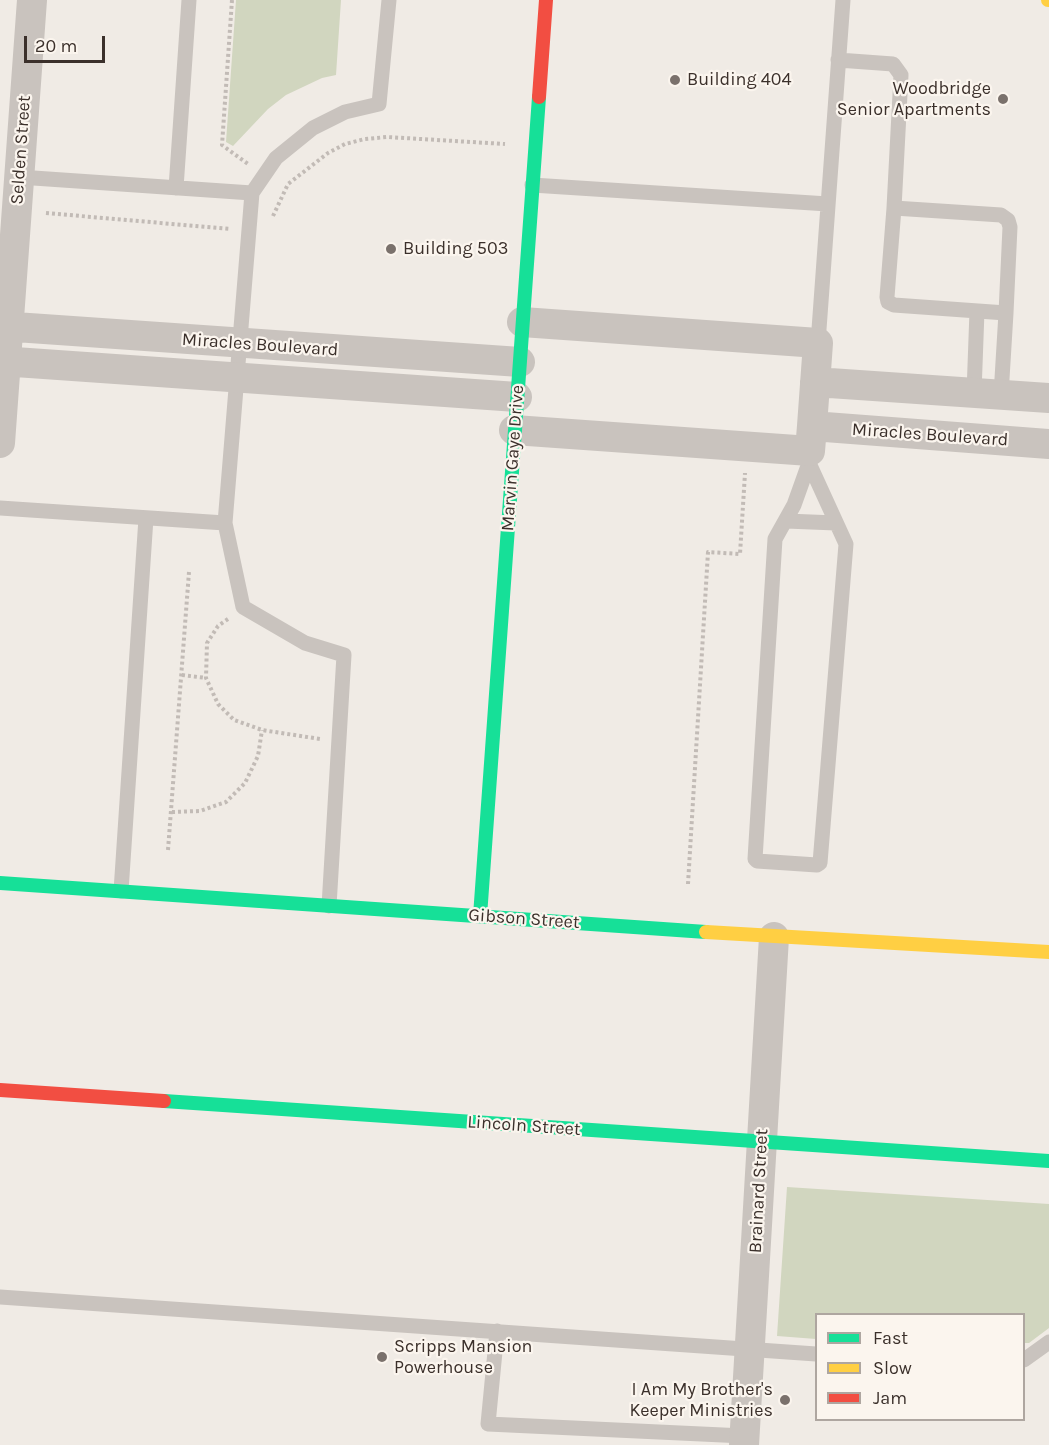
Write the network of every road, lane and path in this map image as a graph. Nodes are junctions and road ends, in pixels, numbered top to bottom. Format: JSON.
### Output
{"nodes":[{"id":1,"x":32,"y":0,"type":"edge"},
{"id":2,"x":189,"y":0,"type":"edge"},
{"id":3,"x":232,"y":0,"type":"edge"},
{"id":4,"x":389,"y":0,"type":"edge"},
{"id":5,"x":546,"y":0,"type":"edge"},
{"id":6,"x":843,"y":0,"type":"edge"},
{"id":7,"x":838,"y":60,"type":"junction"},
{"id":8,"x":505,"y":144,"type":"dead end"},
{"id":9,"x":252,"y":166,"type":"dead end"},
{"id":10,"x":19,"y":177,"type":"junction"},
{"id":11,"x":532,"y":185,"type":"junction"},
{"id":12,"x":176,"y":188,"type":"junction"},
{"id":13,"x":252,"y":193,"type":"junction"},
{"id":14,"x":828,"y":204,"type":"junction"},
{"id":15,"x":894,"y":208,"type":"junction"},
{"id":16,"x":46,"y":213,"type":"dead end"},
{"id":17,"x":273,"y":218,"type":"dead end"},
{"id":18,"x":233,"y":229,"type":"dead end"},
{"id":19,"x":977,"y":311,"type":"junction"},
{"id":20,"x":1005,"y":314,"type":"junction"},
{"id":21,"x":522,"y":322,"type":"junction"},
{"id":22,"x":4,"y":326,"type":"edge"},
{"id":23,"x":239,"y":343,"type":"junction"},
{"id":24,"x":818,"y":343,"type":"junction"},
{"id":25,"x":3,"y":361,"type":"edge"},
{"id":26,"x":519,"y":362,"type":"junction"},
{"id":27,"x":236,"y":377,"type":"junction"},
{"id":28,"x":815,"y":382,"type":"junction"},
{"id":29,"x":988,"y":394,"type":"junction"},
{"id":30,"x":517,"y":397,"type":"junction"},
{"id":31,"x":1049,"y":398,"type":"edge"},
{"id":32,"x":514,"y":430,"type":"junction"},
{"id":33,"x":0,"y":443,"type":"edge"},
{"id":34,"x":1049,"y":444,"type":"edge"},
{"id":35,"x":810,"y":447,"type":"junction"},
{"id":36,"x":745,"y":464,"type":"dead end"},
{"id":37,"x":0,"y":508,"type":"edge"},
{"id":38,"x":146,"y":518,"type":"junction"},
{"id":39,"x":786,"y":521,"type":"junction"},
{"id":40,"x":836,"y":523,"type":"junction"},
{"id":41,"x":225,"y":524,"type":"junction"},
{"id":42,"x":189,"y":572,"type":"dead end"},
{"id":43,"x":243,"y":608,"type":"junction"},
{"id":44,"x":182,"y":675,"type":"junction"},
{"id":45,"x":206,"y":678,"type":"junction"},
{"id":46,"x":262,"y":730,"type":"junction"},
{"id":47,"x":339,"y":741,"type":"junction"},
{"id":48,"x":172,"y":812,"type":"junction"},
{"id":49,"x":168,"y":850,"type":"dead end"},
{"id":50,"x":0,"y":883,"type":"edge"},
{"id":51,"x":688,"y":884,"type":"dead end"},
{"id":52,"x":121,"y":891,"type":"junction"},
{"id":53,"x":329,"y":906,"type":"junction"},
{"id":54,"x":480,"y":916,"type":"junction"},
{"id":55,"x":774,"y":937,"type":"junction"},
{"id":56,"x":1049,"y":952,"type":"edge"},
{"id":57,"x":0,"y":1090,"type":"edge"},
{"id":58,"x":762,"y":1143,"type":"junction"},
{"id":59,"x":1049,"y":1161,"type":"edge"},
{"id":60,"x":0,"y":1297,"type":"edge"},
{"id":61,"x":497,"y":1330,"type":"junction"},
{"id":62,"x":1049,"y":1342,"type":"edge"},
{"id":63,"x":749,"y":1348,"type":"junction"},
{"id":64,"x":815,"y":1354,"type":"edge"},
{"id":65,"x":1025,"y":1359,"type":"edge"},
{"id":66,"x":744,"y":1440,"type":"edge"}],
"edges":[{"from":1,"to":10,"type":"street","name":"Selden Street"},
{"from":2,"to":12,"type":"lane"},
{"from":3,"to":9,"type":"path"},
{"from":4,"to":13,"type":"lane"},
{"from":5,"to":11,"type":"street","name":"Marvin Gaye Drive"},
{"from":6,"to":7,"type":"lane"},
{"from":7,"to":14,"type":"lane"},
{"from":7,"to":15,"type":"lane"},
{"from":8,"to":17,"type":"path"},
{"from":10,"to":12,"type":"lane"},
{"from":10,"to":22,"type":"street","name":"Selden Street"},
{"from":11,"to":14,"type":"lane"},
{"from":11,"to":21,"type":"street","name":"Marvin Gaye Drive"},
{"from":12,"to":13,"type":"lane"},
{"from":13,"to":23,"type":"lane"},
{"from":14,"to":24,"type":"lane"},
{"from":15,"to":19,"type":"lane"},
{"from":15,"to":20,"type":"lane"},
{"from":16,"to":18,"type":"path"},
{"from":19,"to":20,"type":"lane"},
{"from":19,"to":29,"type":"lane"},
{"from":20,"to":29,"type":"lane"},
{"from":21,"to":24,"type":"street"},
{"from":21,"to":26,"type":"street","name":"Marvin Gaye Drive"},
{"from":22,"to":23,"type":"street","name":"Miracles Boulevard"},
{"from":22,"to":25,"type":"street","name":"Selden Street"},
{"from":23,"to":26,"type":"street","name":"Miracles Boulevard"},
{"from":23,"to":27,"type":"lane"},
{"from":24,"to":28,"type":"street"},
{"from":25,"to":27,"type":"street","name":"Miracles Boulevard"},
{"from":25,"to":33,"type":"street","name":"Selden Street"},
{"from":26,"to":30,"type":"street","name":"Marvin Gaye Drive"},
{"from":27,"to":30,"type":"street","name":"Miracles Boulevard"},
{"from":27,"to":41,"type":"lane"},
{"from":28,"to":29,"type":"street"},
{"from":28,"to":35,"type":"street"},
{"from":29,"to":31,"type":"street"},
{"from":30,"to":32,"type":"street","name":"Marvin Gaye Drive"},
{"from":32,"to":35,"type":"street","name":"Miracles Boulevard"},
{"from":32,"to":54,"type":"street","name":"Marvin Gaye Drive"},
{"from":34,"to":35,"type":"street","name":"Miracles Boulevard"},
{"from":35,"to":39,"type":"lane"},
{"from":35,"to":40,"type":"lane"},
{"from":36,"to":51,"type":"path"},
{"from":37,"to":38,"type":"lane"},
{"from":38,"to":41,"type":"lane"},
{"from":38,"to":52,"type":"lane"},
{"from":39,"to":40,"type":"lane"},
{"from":39,"to":40,"type":"lane"},
{"from":41,"to":43,"type":"lane"},
{"from":42,"to":44,"type":"path"},
{"from":43,"to":45,"type":"path"},
{"from":43,"to":47,"type":"lane"},
{"from":44,"to":45,"type":"path"},
{"from":44,"to":48,"type":"path"},
{"from":45,"to":46,"type":"path"},
{"from":46,"to":47,"type":"path"},
{"from":46,"to":48,"type":"path"},
{"from":47,"to":53,"type":"lane"},
{"from":48,"to":49,"type":"path"},
{"from":50,"to":52,"type":"street","name":"Gibson Street"},
{"from":52,"to":53,"type":"street","name":"Gibson Street"},
{"from":53,"to":54,"type":"street","name":"Gibson Street"},
{"from":54,"to":55,"type":"street","name":"Gibson Street"},
{"from":55,"to":56,"type":"street","name":"Gibson Street"},
{"from":55,"to":58,"type":"street","name":"Brainard Street"},
{"from":57,"to":58,"type":"street","name":"Lincoln Street"},
{"from":58,"to":59,"type":"street","name":"Lincoln Street"},
{"from":58,"to":63,"type":"street","name":"Brainard Street"},
{"from":60,"to":61,"type":"lane"},
{"from":61,"to":63,"type":"lane"},
{"from":61,"to":66,"type":"lane"},
{"from":62,"to":65,"type":"lane"},
{"from":63,"to":64,"type":"lane"},
{"from":63,"to":66,"type":"street","name":"Brainard Street"}]}
